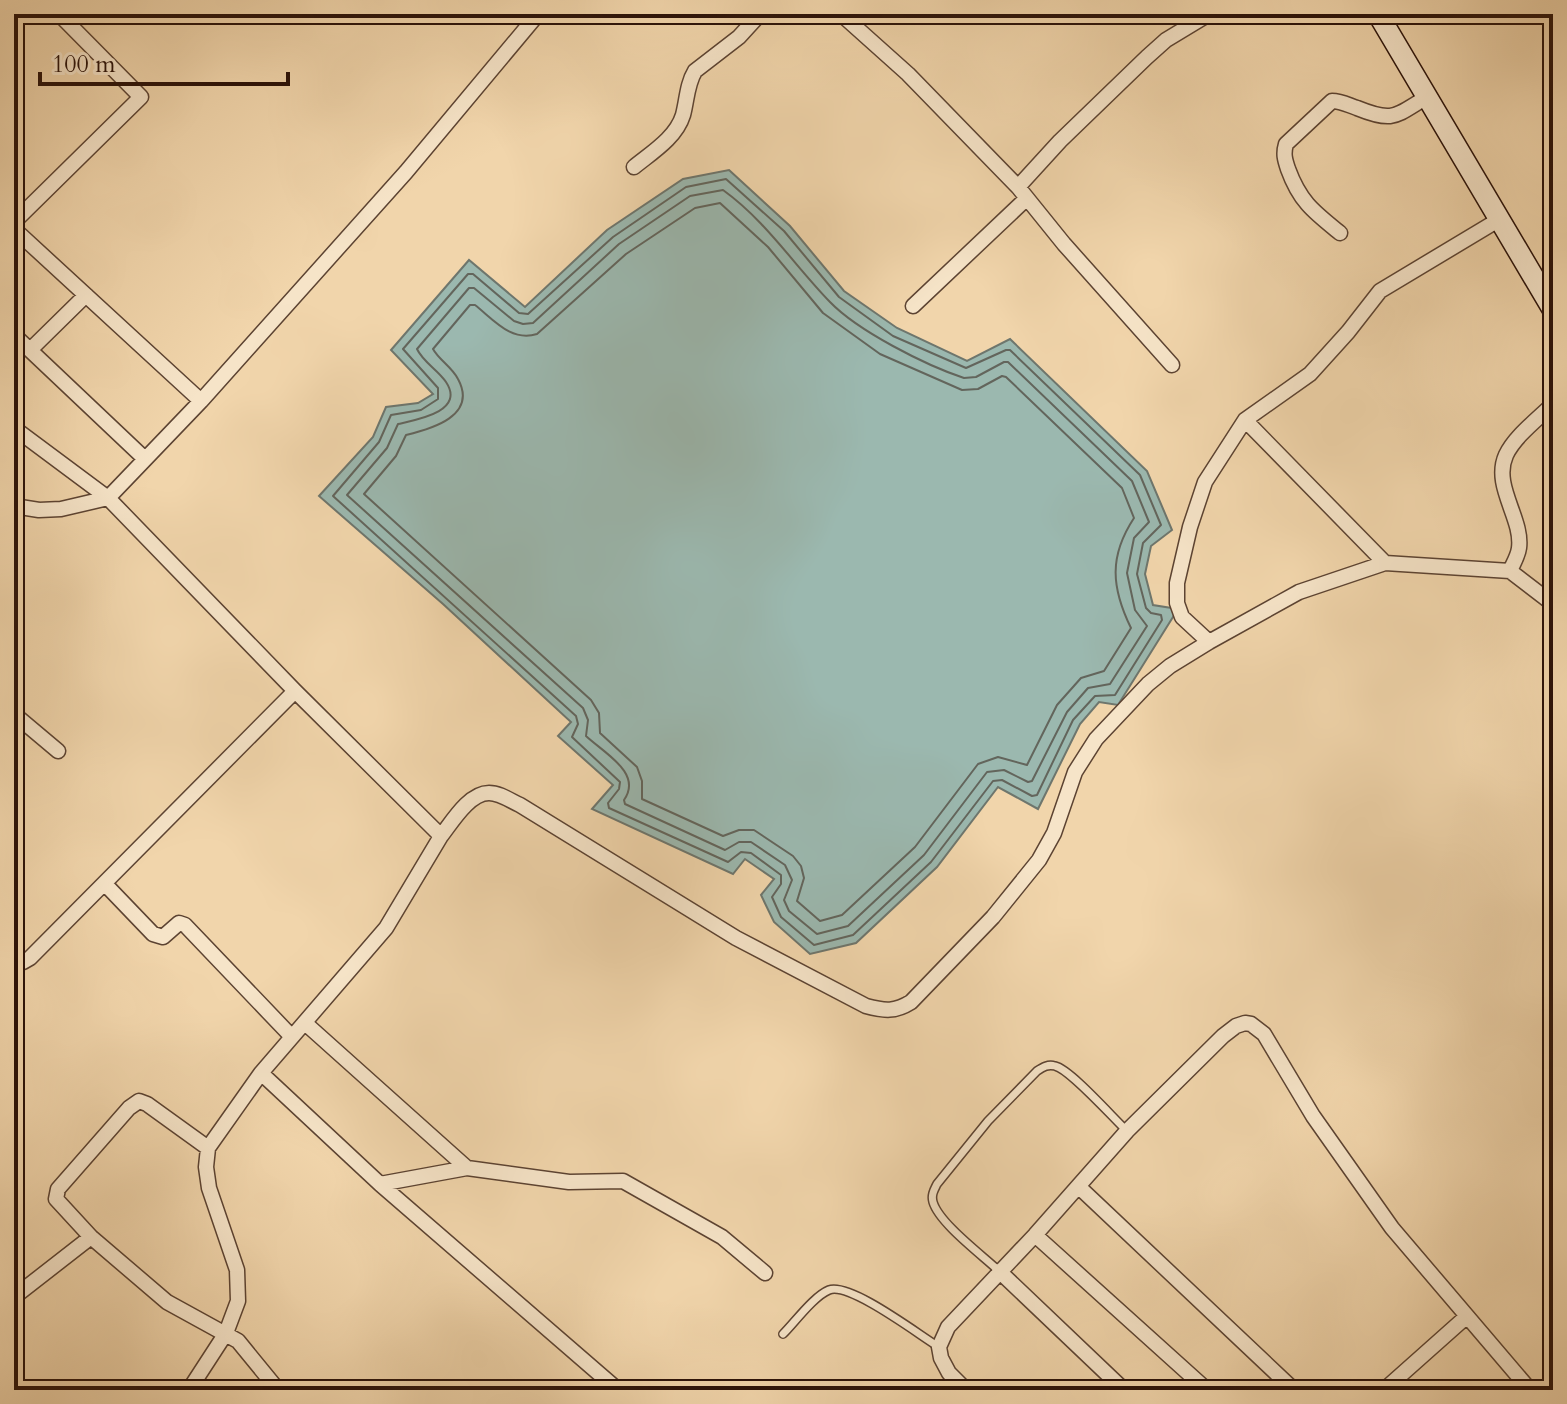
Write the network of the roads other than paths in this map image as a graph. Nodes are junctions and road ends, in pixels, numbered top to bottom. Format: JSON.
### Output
{"nodes":[{"id":1,"x":59,"y":14,"type":"edge"},
{"id":2,"x":538,"y":14,"type":"edge"},
{"id":3,"x":760,"y":14,"type":"edge"},
{"id":4,"x":841,"y":14,"type":"edge"},
{"id":5,"x":1209,"y":14,"type":"edge"},
{"id":6,"x":1378,"y":14,"type":"edge"},
{"id":7,"x":1427,"y":97,"type":"junction"},
{"id":8,"x":634,"y":167,"type":"dead end"},
{"id":9,"x":1022,"y":192,"type":"junction"},
{"id":10,"x":1500,"y":219,"type":"junction"},
{"id":11,"x":14,"y":222,"type":"edge"},
{"id":12,"x":14,"y":229,"type":"edge"},
{"id":13,"x":1340,"y":233,"type":"dead end"},
{"id":14,"x":86,"y":295,"type":"junction"},
{"id":15,"x":913,"y":306,"type":"dead end"},
{"id":16,"x":1553,"y":310,"type":"edge"},
{"id":17,"x":14,"y":335,"type":"edge"},
{"id":18,"x":30,"y":350,"type":"junction"},
{"id":19,"x":1172,"y":365,"type":"dead end"},
{"id":20,"x":201,"y":401,"type":"junction"},
{"id":21,"x":1553,"y":404,"type":"edge"},
{"id":22,"x":1245,"y":420,"type":"junction"},
{"id":23,"x":14,"y":428,"type":"edge"},
{"id":24,"x":145,"y":459,"type":"junction"},
{"id":25,"x":108,"y":498,"type":"junction"},
{"id":26,"x":14,"y":506,"type":"edge"},
{"id":27,"x":1385,"y":563,"type":"junction"},
{"id":28,"x":1510,"y":571,"type":"junction"},
{"id":29,"x":1553,"y":604,"type":"edge"},
{"id":30,"x":1209,"y":642,"type":"junction"},
{"id":31,"x":295,"y":691,"type":"junction"},
{"id":32,"x":14,"y":714,"type":"edge"},
{"id":33,"x":58,"y":751,"type":"dead end"},
{"id":34,"x":441,"y":836,"type":"junction"},
{"id":35,"x":105,"y":884,"type":"junction"},
{"id":36,"x":14,"y":962,"type":"edge"},
{"id":37,"x":305,"y":1023,"type":"junction"},
{"id":38,"x":292,"y":1037,"type":"junction"},
{"id":39,"x":261,"y":1073,"type":"junction"},
{"id":40,"x":1127,"y":1131,"type":"junction"},
{"id":41,"x":208,"y":1148,"type":"junction"},
{"id":42,"x":467,"y":1168,"type":"junction"},
{"id":43,"x":380,"y":1184,"type":"junction"},
{"id":44,"x":1079,"y":1187,"type":"junction"},
{"id":45,"x":1035,"y":1235,"type":"junction"},
{"id":46,"x":91,"y":1237,"type":"junction"},
{"id":47,"x":999,"y":1271,"type":"junction"},
{"id":48,"x":765,"y":1273,"type":"dead end"},
{"id":49,"x":14,"y":1297,"type":"edge"},
{"id":50,"x":1466,"y":1317,"type":"junction"},
{"id":51,"x":226,"y":1333,"type":"junction"},
{"id":52,"x":783,"y":1334,"type":"dead end"},
{"id":53,"x":939,"y":1347,"type":"junction"},
{"id":54,"x":189,"y":1390,"type":"edge"},
{"id":55,"x":278,"y":1390,"type":"edge"},
{"id":56,"x":618,"y":1390,"type":"edge"},
{"id":57,"x":966,"y":1390,"type":"edge"},
{"id":58,"x":1124,"y":1390,"type":"edge"},
{"id":59,"x":1207,"y":1390,"type":"edge"},
{"id":60,"x":1294,"y":1390,"type":"edge"},
{"id":61,"x":1384,"y":1390,"type":"edge"},
{"id":62,"x":1530,"y":1390,"type":"edge"}],
"edges":[{"from":1,"to":11,"type":"street"},
{"from":2,"to":20,"type":"street"},
{"from":3,"to":8,"type":"street"},
{"from":4,"to":9,"type":"street"},
{"from":5,"to":9,"type":"street"},
{"from":6,"to":7,"type":"main road"},
{"from":7,"to":10,"type":"main road"},
{"from":7,"to":13,"type":"street"},
{"from":9,"to":15,"type":"street"},
{"from":9,"to":19,"type":"street"},
{"from":10,"to":16,"type":"main road"},
{"from":10,"to":22,"type":"street"},
{"from":12,"to":14,"type":"street"},
{"from":14,"to":18,"type":"street"},
{"from":14,"to":20,"type":"street"},
{"from":17,"to":18,"type":"street"},
{"from":18,"to":24,"type":"street"},
{"from":20,"to":24,"type":"street"},
{"from":21,"to":28,"type":"street"},
{"from":22,"to":27,"type":"street"},
{"from":22,"to":30,"type":"street"},
{"from":23,"to":25,"type":"street"},
{"from":24,"to":25,"type":"street"},
{"from":25,"to":26,"type":"street"},
{"from":25,"to":31,"type":"street"},
{"from":27,"to":28,"type":"street"},
{"from":27,"to":30,"type":"street"},
{"from":28,"to":29,"type":"street"},
{"from":30,"to":34,"type":"street"},
{"from":31,"to":34,"type":"street"},
{"from":31,"to":35,"type":"street"},
{"from":32,"to":33,"type":"street"},
{"from":34,"to":37,"type":"street"},
{"from":35,"to":36,"type":"street"},
{"from":35,"to":38,"type":"street"},
{"from":37,"to":38,"type":"street"},
{"from":37,"to":42,"type":"street"},
{"from":38,"to":39,"type":"street"},
{"from":39,"to":41,"type":"street"},
{"from":39,"to":43,"type":"street"},
{"from":40,"to":44,"type":"street"},
{"from":40,"to":47,"type":"lane"},
{"from":40,"to":50,"type":"street"},
{"from":41,"to":46,"type":"street"},
{"from":41,"to":51,"type":"street"},
{"from":42,"to":43,"type":"street"},
{"from":42,"to":48,"type":"street"},
{"from":43,"to":56,"type":"street"},
{"from":44,"to":45,"type":"street"},
{"from":44,"to":60,"type":"street"},
{"from":45,"to":47,"type":"street"},
{"from":45,"to":59,"type":"street"},
{"from":46,"to":49,"type":"street"},
{"from":46,"to":51,"type":"street"},
{"from":47,"to":53,"type":"street"},
{"from":47,"to":58,"type":"street"},
{"from":50,"to":61,"type":"street"},
{"from":50,"to":62,"type":"street"},
{"from":51,"to":54,"type":"street"},
{"from":51,"to":55,"type":"street"},
{"from":52,"to":53,"type":"lane"},
{"from":53,"to":57,"type":"street"}]}
